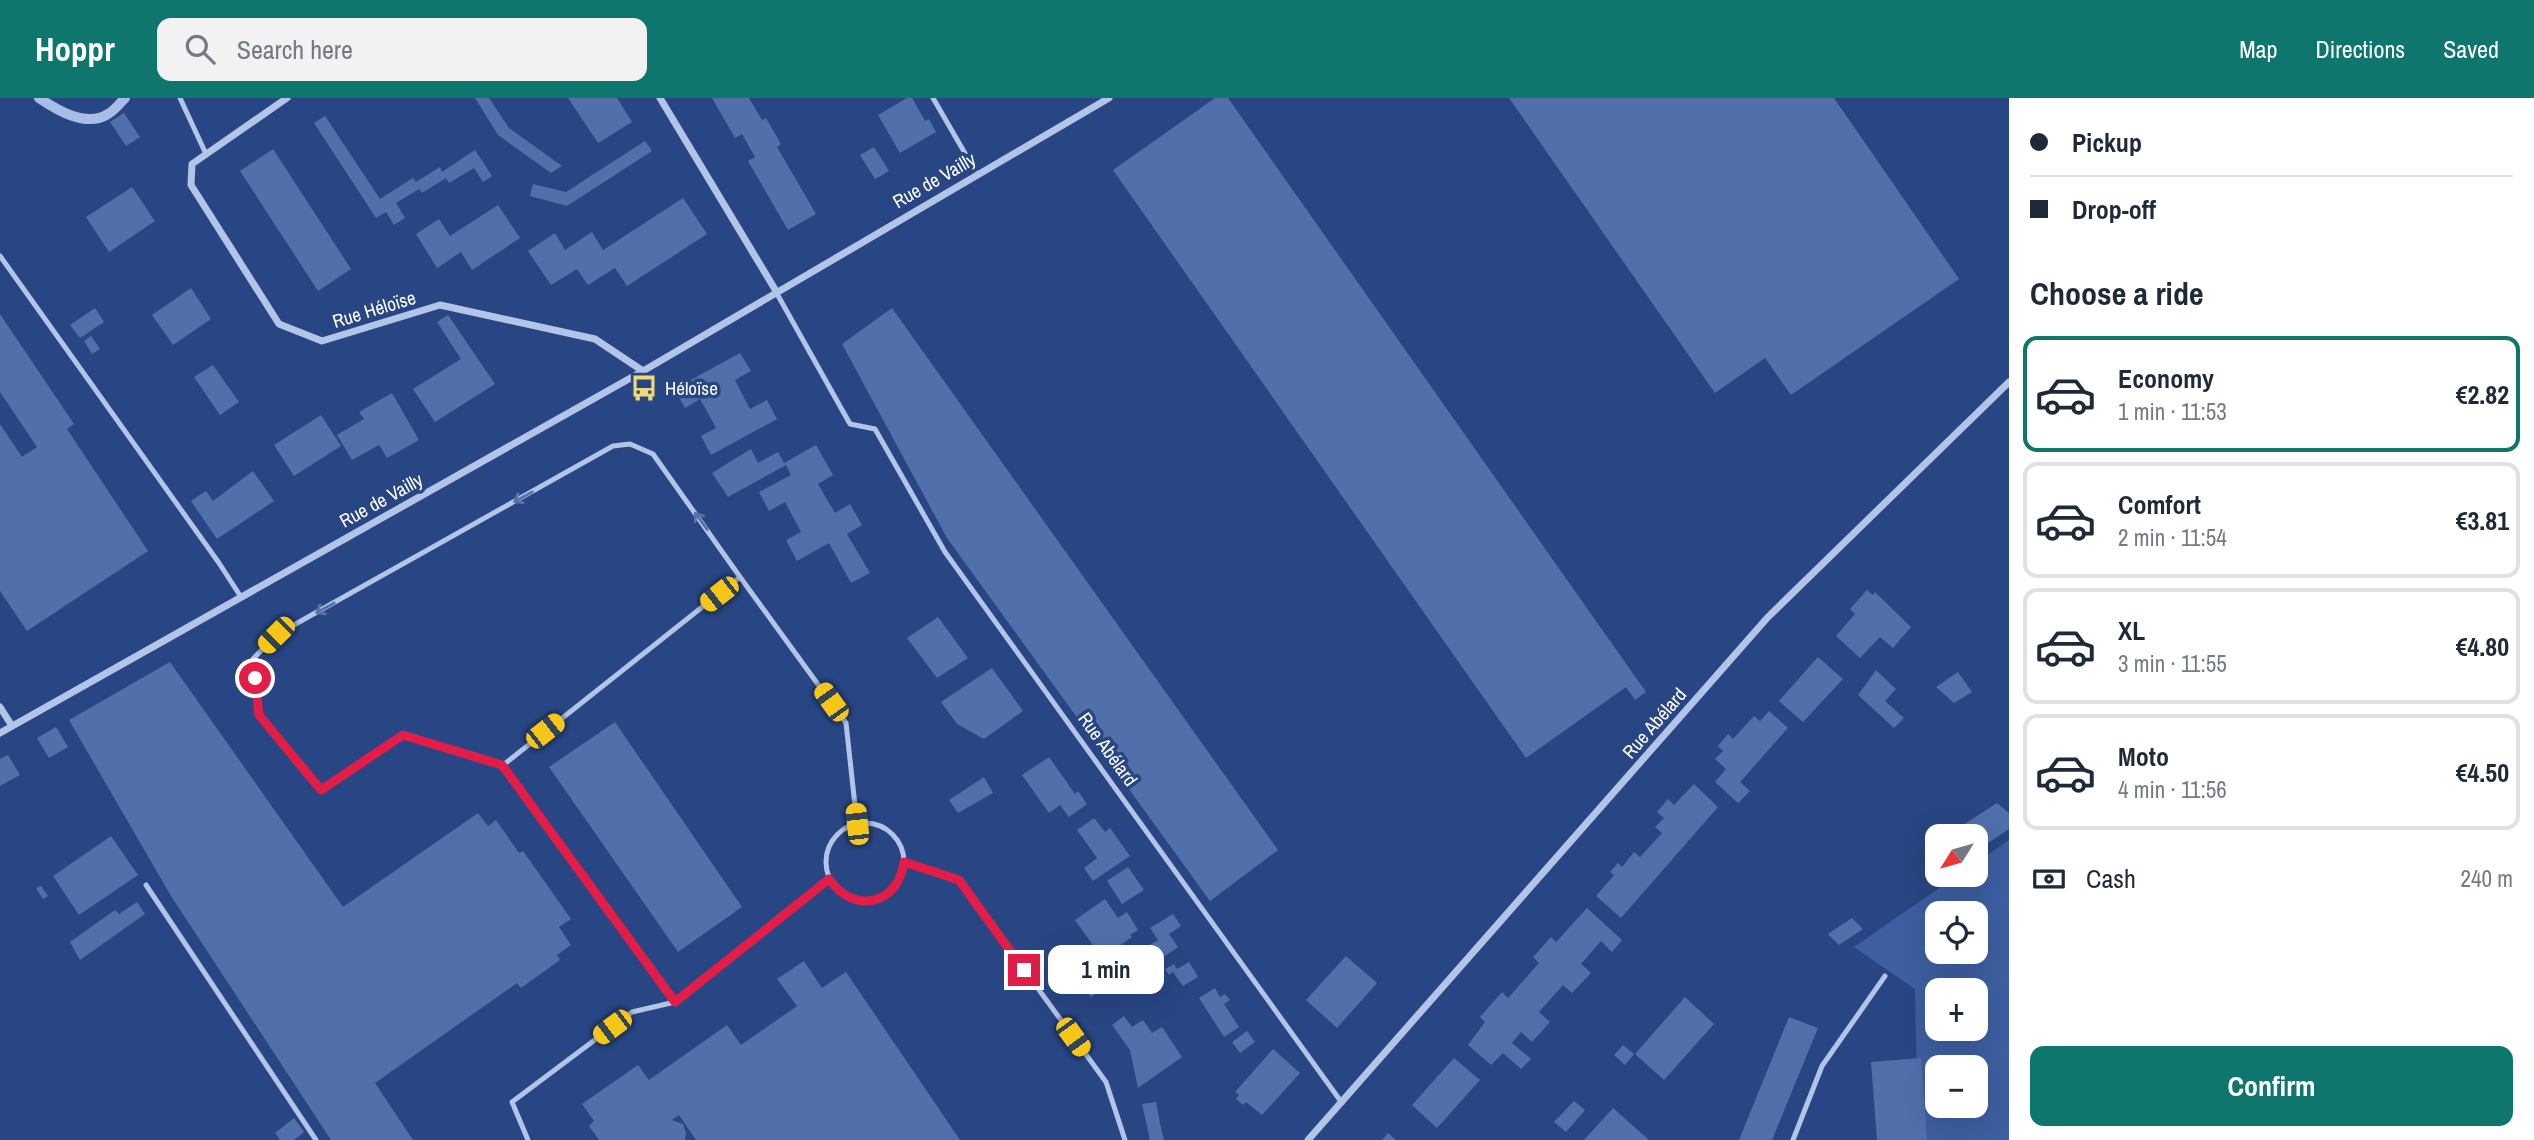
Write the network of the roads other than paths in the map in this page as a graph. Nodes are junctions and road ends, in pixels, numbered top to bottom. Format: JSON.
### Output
{"nodes":[{"id":1,"x":180,"y":98,"type":"edge"},
{"id":2,"x":287,"y":98,"type":"edge"},
{"id":3,"x":660,"y":98,"type":"edge"},
{"id":4,"x":933,"y":98,"type":"edge"},
{"id":5,"x":1109,"y":98,"type":"edge"},
{"id":6,"x":206,"y":154,"type":"junction"},
{"id":7,"x":976,"y":174,"type":"junction"},
{"id":8,"x":0,"y":256,"type":"edge"},
{"id":9,"x":776,"y":291,"type":"junction"},
{"id":10,"x":643,"y":371,"type":"junction"},
{"id":11,"x":2009,"y":382,"type":"edge"},
{"id":12,"x":740,"y":577,"type":"junction"},
{"id":13,"x":241,"y":597,"type":"junction"},
{"id":14,"x":0,"y":707,"type":"edge"},
{"id":15,"x":12,"y":726,"type":"junction"},
{"id":16,"x":0,"y":733,"type":"edge"},
{"id":17,"x":502,"y":765,"type":"junction"},
{"id":18,"x":857,"y":824,"type":"junction"},
{"id":19,"x":904,"y":862,"type":"junction"},
{"id":20,"x":829,"y":879,"type":"junction"},
{"id":21,"x":146,"y":885,"type":"dead end"},
{"id":22,"x":1885,"y":976,"type":"dead end"},
{"id":23,"x":675,"y":1002,"type":"junction"},
{"id":24,"x":1342,"y":1103,"type":"junction"},
{"id":25,"x":316,"y":1140,"type":"edge"},
{"id":26,"x":528,"y":1140,"type":"edge"},
{"id":27,"x":1125,"y":1140,"type":"edge"},
{"id":28,"x":1308,"y":1140,"type":"edge"},
{"id":29,"x":1793,"y":1140,"type":"edge"}],
"edges":[{"from":1,"to":6,"type":"lane"},
{"from":2,"to":6,"type":"street","name":"Rue Héloïse"},
{"from":3,"to":9,"type":"street"},
{"from":4,"to":7,"type":"lane"},
{"from":5,"to":7,"type":"street","name":"Rue de Vailly"},
{"from":6,"to":10,"type":"street","name":"Rue Héloïse"},
{"from":7,"to":9,"type":"street","name":"Rue de Vailly"},
{"from":8,"to":13,"type":"lane"},
{"from":9,"to":10,"type":"street","name":"Rue de Vailly"},
{"from":9,"to":24,"type":"lane","name":"Rue Abélard"},
{"from":10,"to":13,"type":"street","name":"Rue de Vailly"},
{"from":11,"to":24,"type":"street","name":"Rue Abélard"},
{"from":12,"to":17,"type":"lane"},
{"from":12,"to":17,"type":"lane","one_way":true},
{"from":12,"to":18,"type":"lane"},
{"from":13,"to":15,"type":"street","name":"Rue de Vailly"},
{"from":14,"to":15,"type":"street"},
{"from":15,"to":16,"type":"street","name":"Rue de Vailly"},
{"from":17,"to":23,"type":"lane"},
{"from":18,"to":19,"type":"lane"},
{"from":18,"to":20,"type":"lane"},
{"from":19,"to":20,"type":"lane"},
{"from":19,"to":27,"type":"lane"},
{"from":20,"to":23,"type":"lane"},
{"from":21,"to":25,"type":"lane"},
{"from":22,"to":29,"type":"lane"},
{"from":23,"to":26,"type":"lane"},
{"from":24,"to":28,"type":"street","name":"Rue Abélard"}]}
